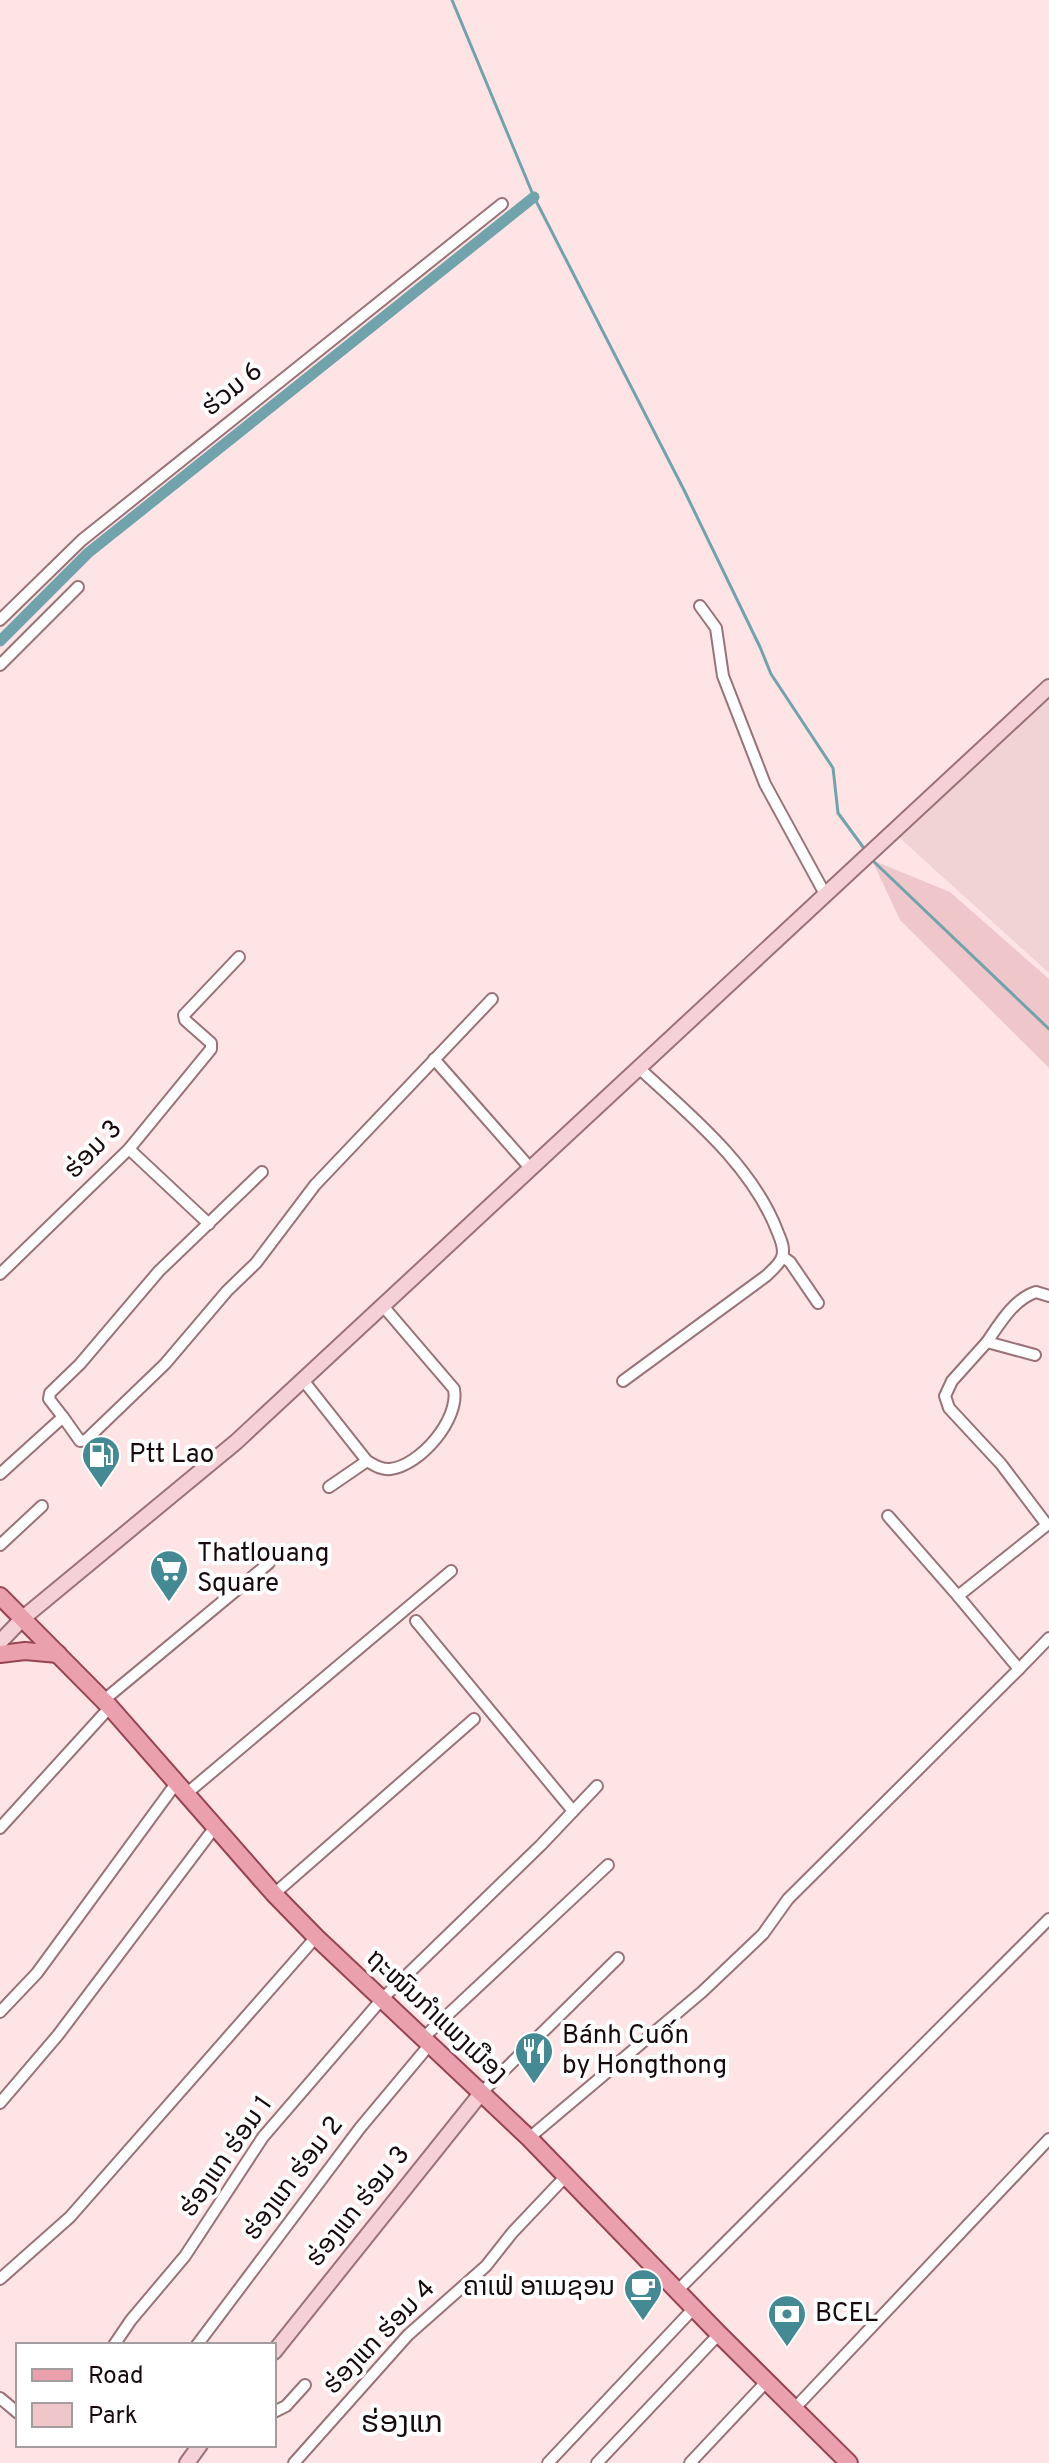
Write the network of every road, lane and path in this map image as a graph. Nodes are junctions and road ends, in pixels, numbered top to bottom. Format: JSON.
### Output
{"nodes":[{"id":1,"x":502,"y":204,"type":"dead end"},
{"id":2,"x":78,"y":587,"type":"dead end"},
{"id":3,"x":700,"y":606,"type":"dead end"},
{"id":4,"x":0,"y":620,"type":"edge"},
{"id":5,"x":0,"y":665,"type":"edge"},
{"id":6,"x":1049,"y":687,"type":"edge"},
{"id":7,"x":1049,"y":699,"type":"edge"},
{"id":8,"x":1003,"y":728,"type":"junction"},
{"id":9,"x":825,"y":894,"type":"junction"},
{"id":10,"x":239,"y":957,"type":"dead end"},
{"id":11,"x":492,"y":999,"type":"dead end"},
{"id":12,"x":434,"y":1059,"type":"junction"},
{"id":13,"x":640,"y":1069,"type":"junction"},
{"id":14,"x":129,"y":1149,"type":"junction"},
{"id":15,"x":531,"y":1169,"type":"junction"},
{"id":16,"x":262,"y":1172,"type":"dead end"},
{"id":17,"x":209,"y":1224,"type":"junction"},
{"id":18,"x":783,"y":1257,"type":"junction"},
{"id":19,"x":0,"y":1274,"type":"edge"},
{"id":20,"x":1049,"y":1296,"type":"edge"},
{"id":21,"x":818,"y":1303,"type":"dead end"},
{"id":22,"x":383,"y":1306,"type":"junction"},
{"id":23,"x":987,"y":1342,"type":"junction"},
{"id":24,"x":1035,"y":1355,"type":"dead end"},
{"id":25,"x":303,"y":1380,"type":"junction"},
{"id":26,"x":623,"y":1381,"type":"dead end"},
{"id":27,"x":63,"y":1417,"type":"junction"},
{"id":28,"x":367,"y":1461,"type":"junction"},
{"id":29,"x":0,"y":1474,"type":"edge"},
{"id":30,"x":329,"y":1487,"type":"dead end"},
{"id":31,"x":42,"y":1506,"type":"dead end"},
{"id":32,"x":888,"y":1516,"type":"dead end"},
{"id":33,"x":1048,"y":1526,"type":"edge"},
{"id":34,"x":0,"y":1545,"type":"edge"},
{"id":35,"x":269,"y":1563,"type":"dead end"},
{"id":36,"x":451,"y":1571,"type":"dead end"},
{"id":37,"x":0,"y":1596,"type":"edge"},
{"id":38,"x":958,"y":1596,"type":"junction"},
{"id":39,"x":23,"y":1618,"type":"junction"},
{"id":40,"x":416,"y":1621,"type":"dead end"},
{"id":41,"x":1049,"y":1638,"type":"edge"},
{"id":42,"x":0,"y":1642,"type":"edge"},
{"id":43,"x":0,"y":1654,"type":"edge"},
{"id":44,"x":58,"y":1654,"type":"junction"},
{"id":45,"x":1019,"y":1669,"type":"junction"},
{"id":46,"x":107,"y":1704,"type":"junction"},
{"id":47,"x":474,"y":1719,"type":"dead end"},
{"id":48,"x":597,"y":1786,"type":"dead end"},
{"id":49,"x":182,"y":1788,"type":"junction"},
{"id":50,"x":573,"y":1811,"type":"junction"},
{"id":51,"x":215,"y":1827,"type":"junction"},
{"id":52,"x":0,"y":1828,"type":"edge"},
{"id":53,"x":608,"y":1865,"type":"dead end"},
{"id":54,"x":274,"y":1894,"type":"junction"},
{"id":55,"x":1049,"y":1919,"type":"edge"},
{"id":56,"x":316,"y":1937,"type":"junction"},
{"id":57,"x":618,"y":1958,"type":"dead end"},
{"id":58,"x":382,"y":1999,"type":"junction"},
{"id":59,"x":0,"y":2012,"type":"edge"},
{"id":60,"x":427,"y":2040,"type":"junction"},
{"id":61,"x":482,"y":2092,"type":"junction"},
{"id":62,"x":0,"y":2103,"type":"edge"},
{"id":63,"x":529,"y":2138,"type":"junction"},
{"id":64,"x":1049,"y":2139,"type":"edge"},
{"id":65,"x":566,"y":2176,"type":"junction"},
{"id":66,"x":0,"y":2279,"type":"edge"},
{"id":67,"x":677,"y":2291,"type":"junction"},
{"id":68,"x":694,"y":2308,"type":"junction"},
{"id":69,"x":719,"y":2334,"type":"junction"},
{"id":70,"x":115,"y":2343,"type":"edge"},
{"id":71,"x":199,"y":2343,"type":"edge"},
{"id":72,"x":276,"y":2350,"type":"edge"},
{"id":73,"x":767,"y":2381,"type":"junction"},
{"id":74,"x":305,"y":2385,"type":"dead end"},
{"id":75,"x":0,"y":2398,"type":"edge"},
{"id":76,"x":794,"y":2409,"type":"junction"},
{"id":77,"x":16,"y":2411,"type":"edge"},
{"id":78,"x":276,"y":2411,"type":"edge"},
{"id":79,"x":294,"y":2463,"type":"edge"},
{"id":80,"x":548,"y":2463,"type":"edge"},
{"id":81,"x":597,"y":2463,"type":"edge"},
{"id":82,"x":690,"y":2463,"type":"edge"},
{"id":83,"x":849,"y":2463,"type":"edge"}],
"edges":[{"from":1,"to":4,"type":"street","name":"ຮ່ວມ 6"},
{"from":2,"to":5,"type":"street"},
{"from":3,"to":9,"type":"street"},
{"from":6,"to":8,"type":"main road"},
{"from":7,"to":8,"type":"main road"},
{"from":8,"to":9,"type":"main road"},
{"from":9,"to":13,"type":"main road"},
{"from":10,"to":14,"type":"street","name":"ຮ່ອມ 3"},
{"from":11,"to":12,"type":"street"},
{"from":12,"to":15,"type":"street"},
{"from":12,"to":27,"type":"street"},
{"from":13,"to":15,"type":"main road"},
{"from":13,"to":18,"type":"street"},
{"from":14,"to":17,"type":"street"},
{"from":14,"to":19,"type":"street","name":"ຮ່ອມ 3"},
{"from":15,"to":22,"type":"main road"},
{"from":16,"to":17,"type":"street"},
{"from":17,"to":27,"type":"street"},
{"from":18,"to":21,"type":"street"},
{"from":18,"to":26,"type":"street"},
{"from":20,"to":23,"type":"street"},
{"from":22,"to":25,"type":"main road"},
{"from":22,"to":28,"type":"street"},
{"from":23,"to":24,"type":"street"},
{"from":23,"to":33,"type":"street"},
{"from":25,"to":28,"type":"street"},
{"from":25,"to":39,"type":"main road"},
{"from":27,"to":29,"type":"street"},
{"from":28,"to":30,"type":"street"},
{"from":31,"to":34,"type":"street"},
{"from":32,"to":38,"type":"street"},
{"from":33,"to":38,"type":"street"},
{"from":35,"to":46,"type":"street"},
{"from":36,"to":49,"type":"street"},
{"from":37,"to":39,"type":"main road","name":"ຖະໜົນກຳແພງເມືອງ"},
{"from":38,"to":45,"type":"street"},
{"from":39,"to":42,"type":"main road"},
{"from":39,"to":44,"type":"main road","name":"ຖະໜົນກຳແພງເມືອງ"},
{"from":40,"to":50,"type":"street"},
{"from":41,"to":45,"type":"street"},
{"from":43,"to":44,"type":"main road"},
{"from":44,"to":46,"type":"main road","name":"ຖະໜົນກຳແພງເມືອງ"},
{"from":45,"to":63,"type":"street"},
{"from":46,"to":49,"type":"main road","name":"ຖະໜົນກຳແພງເມືອງ"},
{"from":46,"to":52,"type":"street"},
{"from":47,"to":54,"type":"street"},
{"from":48,"to":50,"type":"street","name":"ຮ່ອງແກ ຮ່ອມ 1"},
{"from":49,"to":51,"type":"main road","name":"ຖະໜົນກຳແພງເມືອງ"},
{"from":49,"to":59,"type":"street"},
{"from":50,"to":58,"type":"street","name":"ຮ່ອງແກ ຮ່ອມ 1"},
{"from":51,"to":54,"type":"main road","name":"ຖະໜົນກຳແພງເມືອງ"},
{"from":51,"to":62,"type":"street"},
{"from":53,"to":60,"type":"street","name":"ຮ່ອງແກ ຮ່ອມ 2"},
{"from":54,"to":56,"type":"main road","name":"ຖະໜົນກຳແພງເມືອງ"},
{"from":55,"to":67,"type":"street"},
{"from":56,"to":58,"type":"main road","name":"ຖະໜົນກຳແພງເມືອງ"},
{"from":56,"to":66,"type":"street"},
{"from":57,"to":61,"type":"street"},
{"from":58,"to":60,"type":"main road","name":"ຖະໜົນກຳແພງເມືອງ"},
{"from":58,"to":70,"type":"street","name":"ຮ່ອງແກ ຮ່ອມ 1"},
{"from":60,"to":61,"type":"main road","name":"ຖະໜົນກຳແພງເມືອງ"},
{"from":60,"to":71,"type":"street","name":"ຮ່ອງແກ ຮ່ອມ 2"},
{"from":61,"to":63,"type":"main road","name":"ຖະໜົນກຳແພງເມືອງ"},
{"from":61,"to":72,"type":"main road","name":"ຮ່ອງແກ ຮ່ອມ 3"},
{"from":63,"to":65,"type":"main road","name":"ຖະໜົນກຳແພງເມືອງ"},
{"from":64,"to":76,"type":"street"},
{"from":65,"to":67,"type":"main road","name":"ຖະໜົນກຳແພງເມືອງ"},
{"from":65,"to":79,"type":"street","name":"ຮ່ອງແກ ຮ່ອມ 4"},
{"from":67,"to":68,"type":"main road","name":"ຖະໜົນກຳແພງເມືອງ"},
{"from":68,"to":69,"type":"main road","name":"ຖະໜົນກຳແພງເມືອງ"},
{"from":68,"to":80,"type":"street"},
{"from":69,"to":73,"type":"main road","name":"ຖະໜົນກຳແພງເມືອງ"},
{"from":69,"to":81,"type":"street"},
{"from":73,"to":76,"type":"main road","name":"ຖະໜົນກຳແພງເມືອງ"},
{"from":73,"to":82,"type":"street"},
{"from":74,"to":78,"type":"street"},
{"from":75,"to":77,"type":"street"},
{"from":76,"to":83,"type":"main road","name":"ຖະໜົນກຳແພງເມືອງ"}]}
